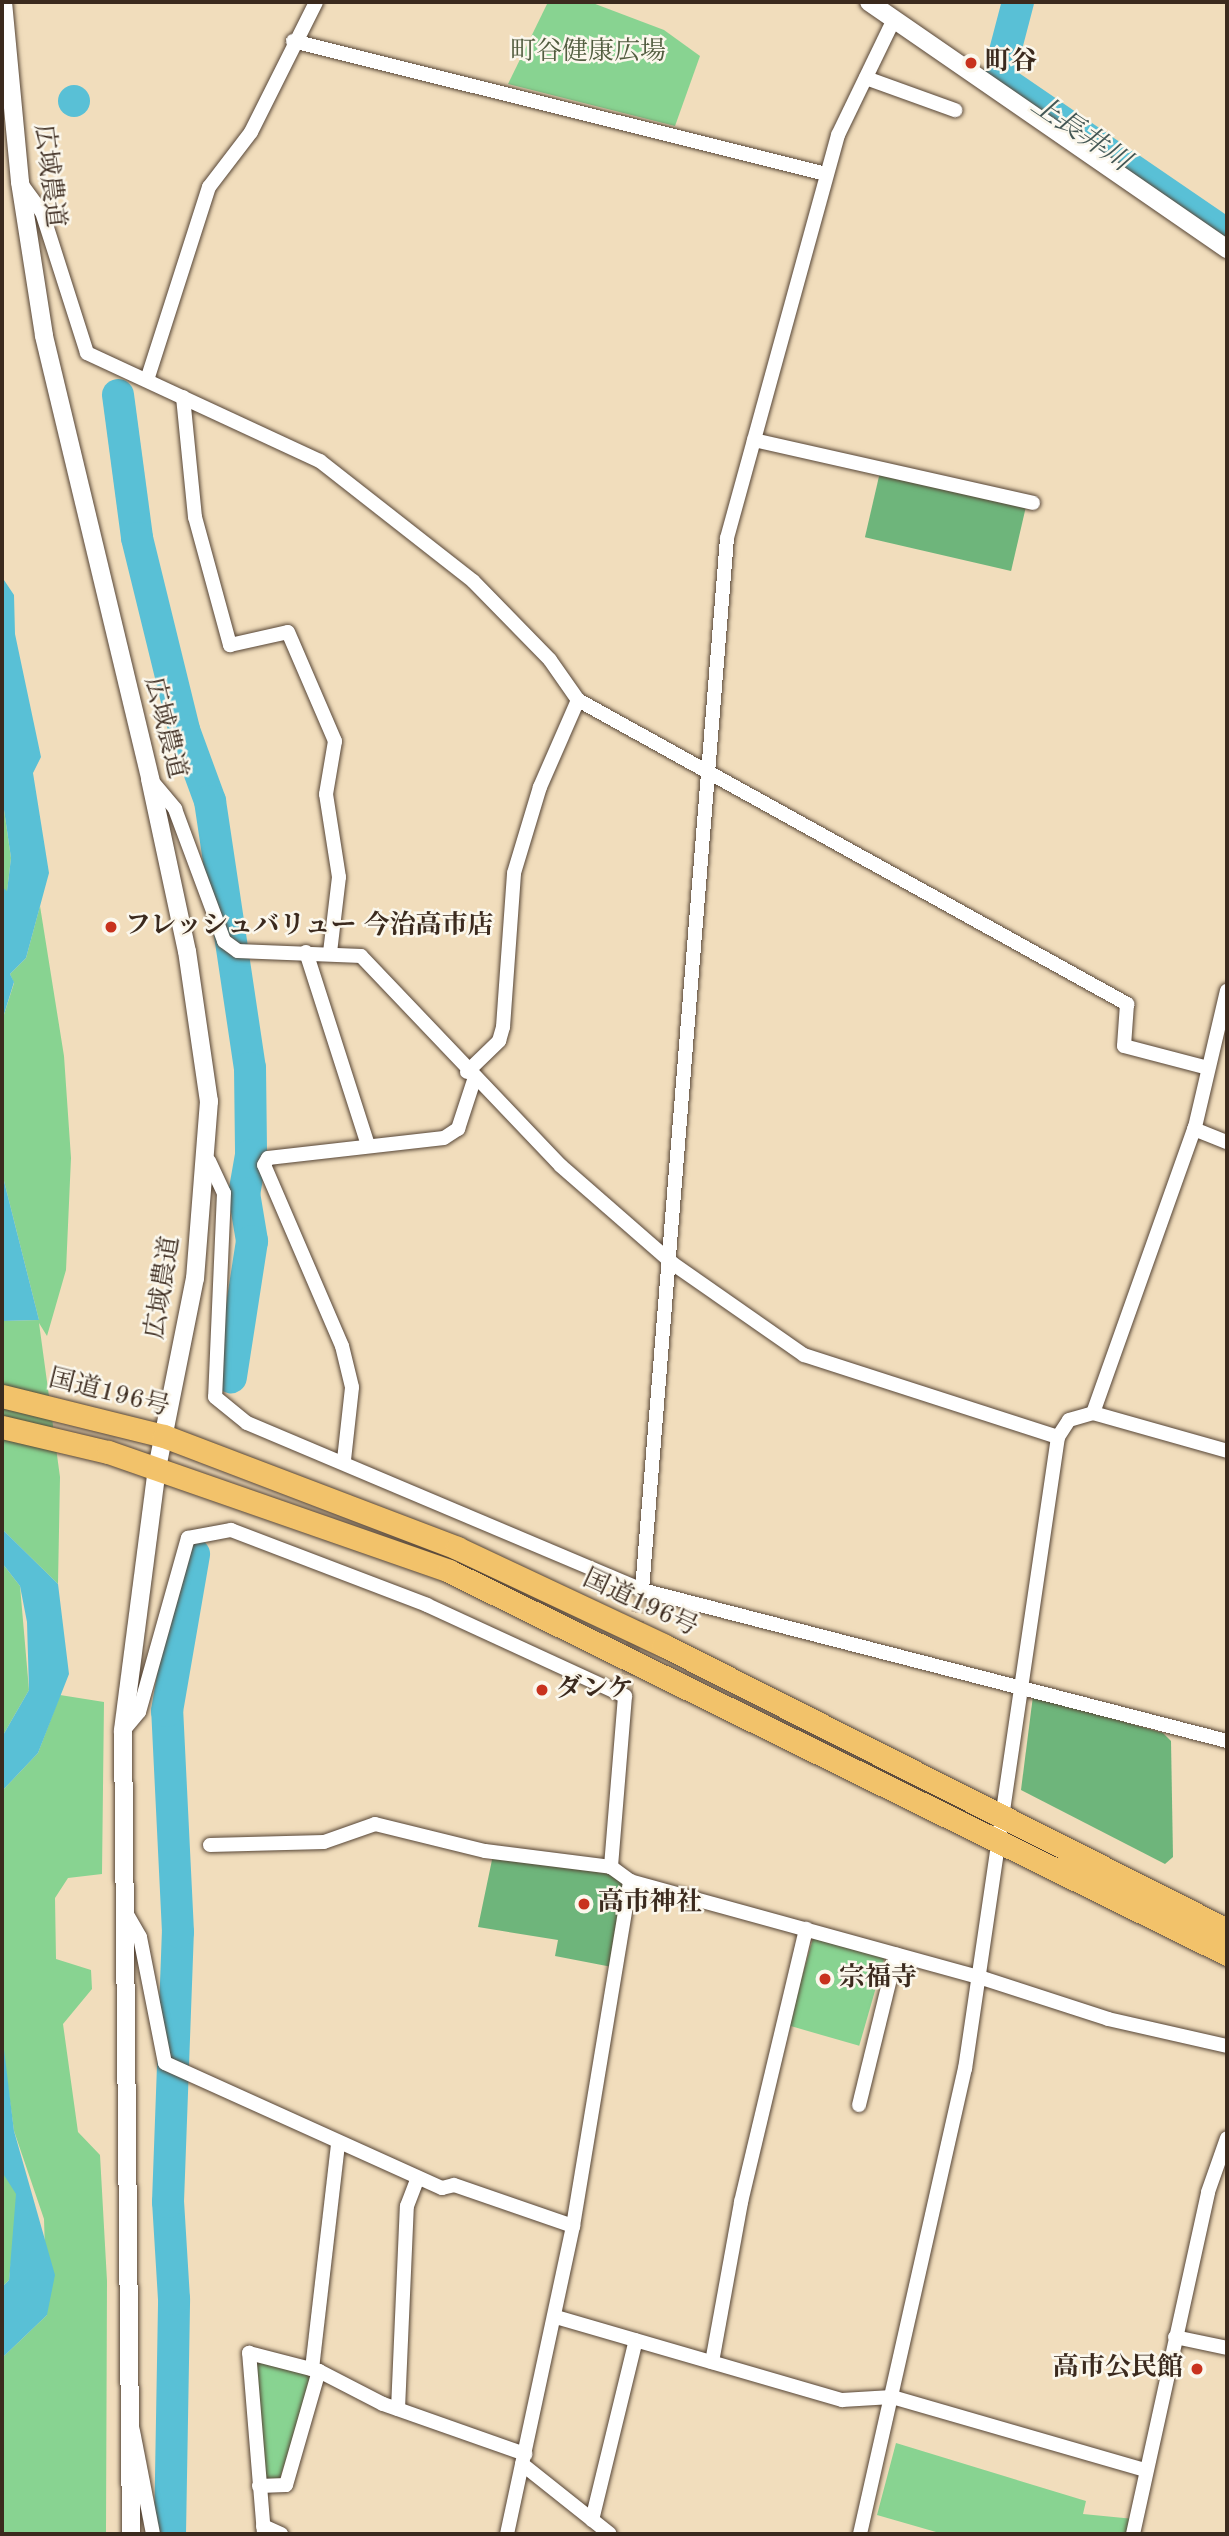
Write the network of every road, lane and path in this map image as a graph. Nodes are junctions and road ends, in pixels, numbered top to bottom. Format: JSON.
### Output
{"nodes":[{"id":1,"x":3,"y":2,"type":"edge"},
{"id":2,"x":316,"y":2,"type":"edge"},
{"id":3,"x":869,"y":2,"type":"edge"},
{"id":4,"x":894,"y":19,"type":"junction"},
{"id":5,"x":293,"y":41,"type":"junction"},
{"id":6,"x":866,"y":78,"type":"junction"},
{"id":7,"x":955,"y":110,"type":"dead end"},
{"id":8,"x":826,"y":174,"type":"junction"},
{"id":9,"x":20,"y":182,"type":"junction"},
{"id":10,"x":1227,"y":249,"type":"edge"},
{"id":11,"x":147,"y":380,"type":"junction"},
{"id":12,"x":183,"y":397,"type":"junction"},
{"id":13,"x":754,"y":440,"type":"junction"},
{"id":14,"x":1033,"y":503,"type":"dead end"},
{"id":15,"x":578,"y":700,"type":"junction"},
{"id":16,"x":706,"y":773,"type":"junction"},
{"id":17,"x":150,"y":779,"type":"junction"},
{"id":18,"x":306,"y":952,"type":"junction"},
{"id":19,"x":330,"y":952,"type":"junction"},
{"id":20,"x":1227,"y":991,"type":"edge"},
{"id":21,"x":1208,"y":1068,"type":"junction"},
{"id":22,"x":471,"y":1076,"type":"junction"},
{"id":23,"x":1194,"y":1129,"type":"junction"},
{"id":24,"x":1227,"y":1142,"type":"edge"},
{"id":25,"x":368,"y":1145,"type":"junction"},
{"id":26,"x":209,"y":1161,"type":"junction"},
{"id":27,"x":672,"y":1262,"type":"junction"},
{"id":28,"x":2,"y":1396,"type":"edge"},
{"id":29,"x":1093,"y":1413,"type":"junction"},
{"id":30,"x":2,"y":1426,"type":"edge"},
{"id":31,"x":164,"y":1436,"type":"junction"},
{"id":32,"x":1058,"y":1437,"type":"junction"},
{"id":33,"x":1227,"y":1451,"type":"edge"},
{"id":34,"x":344,"y":1460,"type":"junction"},
{"id":35,"x":157,"y":1468,"type":"junction"},
{"id":36,"x":642,"y":1590,"type":"junction"},
{"id":37,"x":1019,"y":1684,"type":"junction"},
{"id":38,"x":123,"y":1731,"type":"junction"},
{"id":39,"x":1227,"y":1741,"type":"edge"},
{"id":40,"x":1001,"y":1812,"type":"junction"},
{"id":41,"x":998,"y":1840,"type":"junction"},
{"id":42,"x":210,"y":1845,"type":"dead end"},
{"id":43,"x":611,"y":1867,"type":"junction"},
{"id":44,"x":630,"y":1881,"type":"junction"},
{"id":45,"x":124,"y":1911,"type":"junction"},
{"id":46,"x":806,"y":1929,"type":"junction"},
{"id":47,"x":1227,"y":1930,"type":"edge"},
{"id":48,"x":895,"y":1954,"type":"junction"},
{"id":49,"x":1227,"y":1954,"type":"edge"},
{"id":50,"x":976,"y":1976,"type":"junction"},
{"id":51,"x":1227,"y":2046,"type":"edge"},
{"id":52,"x":859,"y":2105,"type":"dead end"},
{"id":53,"x":1227,"y":2138,"type":"edge"},
{"id":54,"x":338,"y":2145,"type":"junction"},
{"id":55,"x":418,"y":2178,"type":"junction"},
{"id":56,"x":573,"y":2226,"type":"junction"},
{"id":57,"x":555,"y":2317,"type":"junction"},
{"id":58,"x":1175,"y":2337,"type":"junction"},
{"id":59,"x":636,"y":2340,"type":"junction"},
{"id":60,"x":1227,"y":2347,"type":"edge"},
{"id":61,"x":712,"y":2362,"type":"junction"},
{"id":62,"x":315,"y":2370,"type":"junction"},
{"id":63,"x":892,"y":2397,"type":"junction"},
{"id":64,"x":398,"y":2409,"type":"junction"},
{"id":65,"x":133,"y":2431,"type":"junction"},
{"id":66,"x":524,"y":2459,"type":"junction"},
{"id":67,"x":1145,"y":2470,"type":"junction"},
{"id":68,"x":259,"y":2486,"type":"junction"},
{"id":69,"x":592,"y":2520,"type":"junction"},
{"id":70,"x":263,"y":2530,"type":"edge"},
{"id":71,"x":131,"y":2534,"type":"edge"},
{"id":72,"x":153,"y":2534,"type":"edge"},
{"id":73,"x":281,"y":2534,"type":"edge"},
{"id":74,"x":507,"y":2534,"type":"edge"},
{"id":75,"x":610,"y":2534,"type":"edge"},
{"id":76,"x":860,"y":2534,"type":"edge"},
{"id":77,"x":1133,"y":2534,"type":"edge"}],
"edges":[{"from":1,"to":9,"type":"street","name":"広域農道"},
{"from":2,"to":5,"type":"street"},
{"from":3,"to":4,"type":"street"},
{"from":4,"to":6,"type":"street"},
{"from":4,"to":10,"type":"street"},
{"from":5,"to":8,"type":"street"},
{"from":5,"to":11,"type":"street"},
{"from":6,"to":7,"type":"street"},
{"from":6,"to":8,"type":"street"},
{"from":8,"to":13,"type":"street"},
{"from":9,"to":11,"type":"street"},
{"from":9,"to":17,"type":"street","name":"広域農道"},
{"from":11,"to":12,"type":"street"},
{"from":12,"to":15,"type":"street"},
{"from":12,"to":19,"type":"street"},
{"from":13,"to":14,"type":"street"},
{"from":13,"to":16,"type":"street"},
{"from":15,"to":16,"type":"street"},
{"from":15,"to":22,"type":"street"},
{"from":16,"to":21,"type":"street"},
{"from":16,"to":27,"type":"street"},
{"from":17,"to":18,"type":"street"},
{"from":17,"to":26,"type":"street","name":"広域農道"},
{"from":18,"to":19,"type":"street"},
{"from":18,"to":25,"type":"street"},
{"from":19,"to":22,"type":"street"},
{"from":20,"to":21,"type":"street"},
{"from":21,"to":23,"type":"street"},
{"from":22,"to":25,"type":"street"},
{"from":22,"to":27,"type":"street"},
{"from":23,"to":24,"type":"street"},
{"from":23,"to":29,"type":"street"},
{"from":25,"to":34,"type":"street"},
{"from":26,"to":31,"type":"street","name":"広域農道"},
{"from":26,"to":34,"type":"street"},
{"from":27,"to":32,"type":"street"},
{"from":27,"to":36,"type":"street"},
{"from":28,"to":31,"type":"highway","name":"国道196号"},
{"from":29,"to":32,"type":"street"},
{"from":29,"to":33,"type":"street"},
{"from":30,"to":35,"type":"highway","name":"国道196号"},
{"from":31,"to":35,"type":"street","name":"広域農道"},
{"from":31,"to":40,"type":"highway","name":"国道196号"},
{"from":32,"to":37,"type":"street"},
{"from":34,"to":36,"type":"street"},
{"from":35,"to":38,"type":"street","name":"広域農道"},
{"from":35,"to":41,"type":"highway","name":"国道196号"},
{"from":36,"to":37,"type":"street"},
{"from":37,"to":39,"type":"street"},
{"from":37,"to":40,"type":"street"},
{"from":38,"to":43,"type":"street"},
{"from":38,"to":45,"type":"street","name":"広域農道"},
{"from":40,"to":41,"type":"street"},
{"from":40,"to":47,"type":"highway","name":"国道196号"},
{"from":41,"to":49,"type":"highway","name":"国道196号"},
{"from":41,"to":50,"type":"street"},
{"from":42,"to":43,"type":"street"},
{"from":43,"to":44,"type":"street"},
{"from":44,"to":46,"type":"street"},
{"from":44,"to":56,"type":"street"},
{"from":45,"to":54,"type":"street"},
{"from":45,"to":65,"type":"street","name":"広域農道"},
{"from":46,"to":48,"type":"street"},
{"from":46,"to":61,"type":"street"},
{"from":48,"to":50,"type":"street"},
{"from":48,"to":52,"type":"street"},
{"from":50,"to":51,"type":"street"},
{"from":50,"to":63,"type":"street"},
{"from":53,"to":58,"type":"street"},
{"from":54,"to":55,"type":"street"},
{"from":54,"to":62,"type":"street"},
{"from":55,"to":56,"type":"street"},
{"from":55,"to":64,"type":"street"},
{"from":56,"to":57,"type":"street"},
{"from":57,"to":59,"type":"street"},
{"from":57,"to":66,"type":"street"},
{"from":58,"to":60,"type":"street"},
{"from":58,"to":67,"type":"street"},
{"from":59,"to":61,"type":"street"},
{"from":59,"to":69,"type":"street"},
{"from":61,"to":63,"type":"street"},
{"from":62,"to":64,"type":"street"},
{"from":62,"to":68,"type":"street"},
{"from":62,"to":68,"type":"street"},
{"from":63,"to":67,"type":"street"},
{"from":63,"to":76,"type":"street"},
{"from":64,"to":66,"type":"street"},
{"from":65,"to":71,"type":"street","name":"広域農道"},
{"from":65,"to":72,"type":"street"},
{"from":66,"to":69,"type":"street"},
{"from":66,"to":74,"type":"street"},
{"from":67,"to":77,"type":"street"},
{"from":68,"to":70,"type":"street"},
{"from":69,"to":75,"type":"street"},
{"from":70,"to":73,"type":"street"}]}
